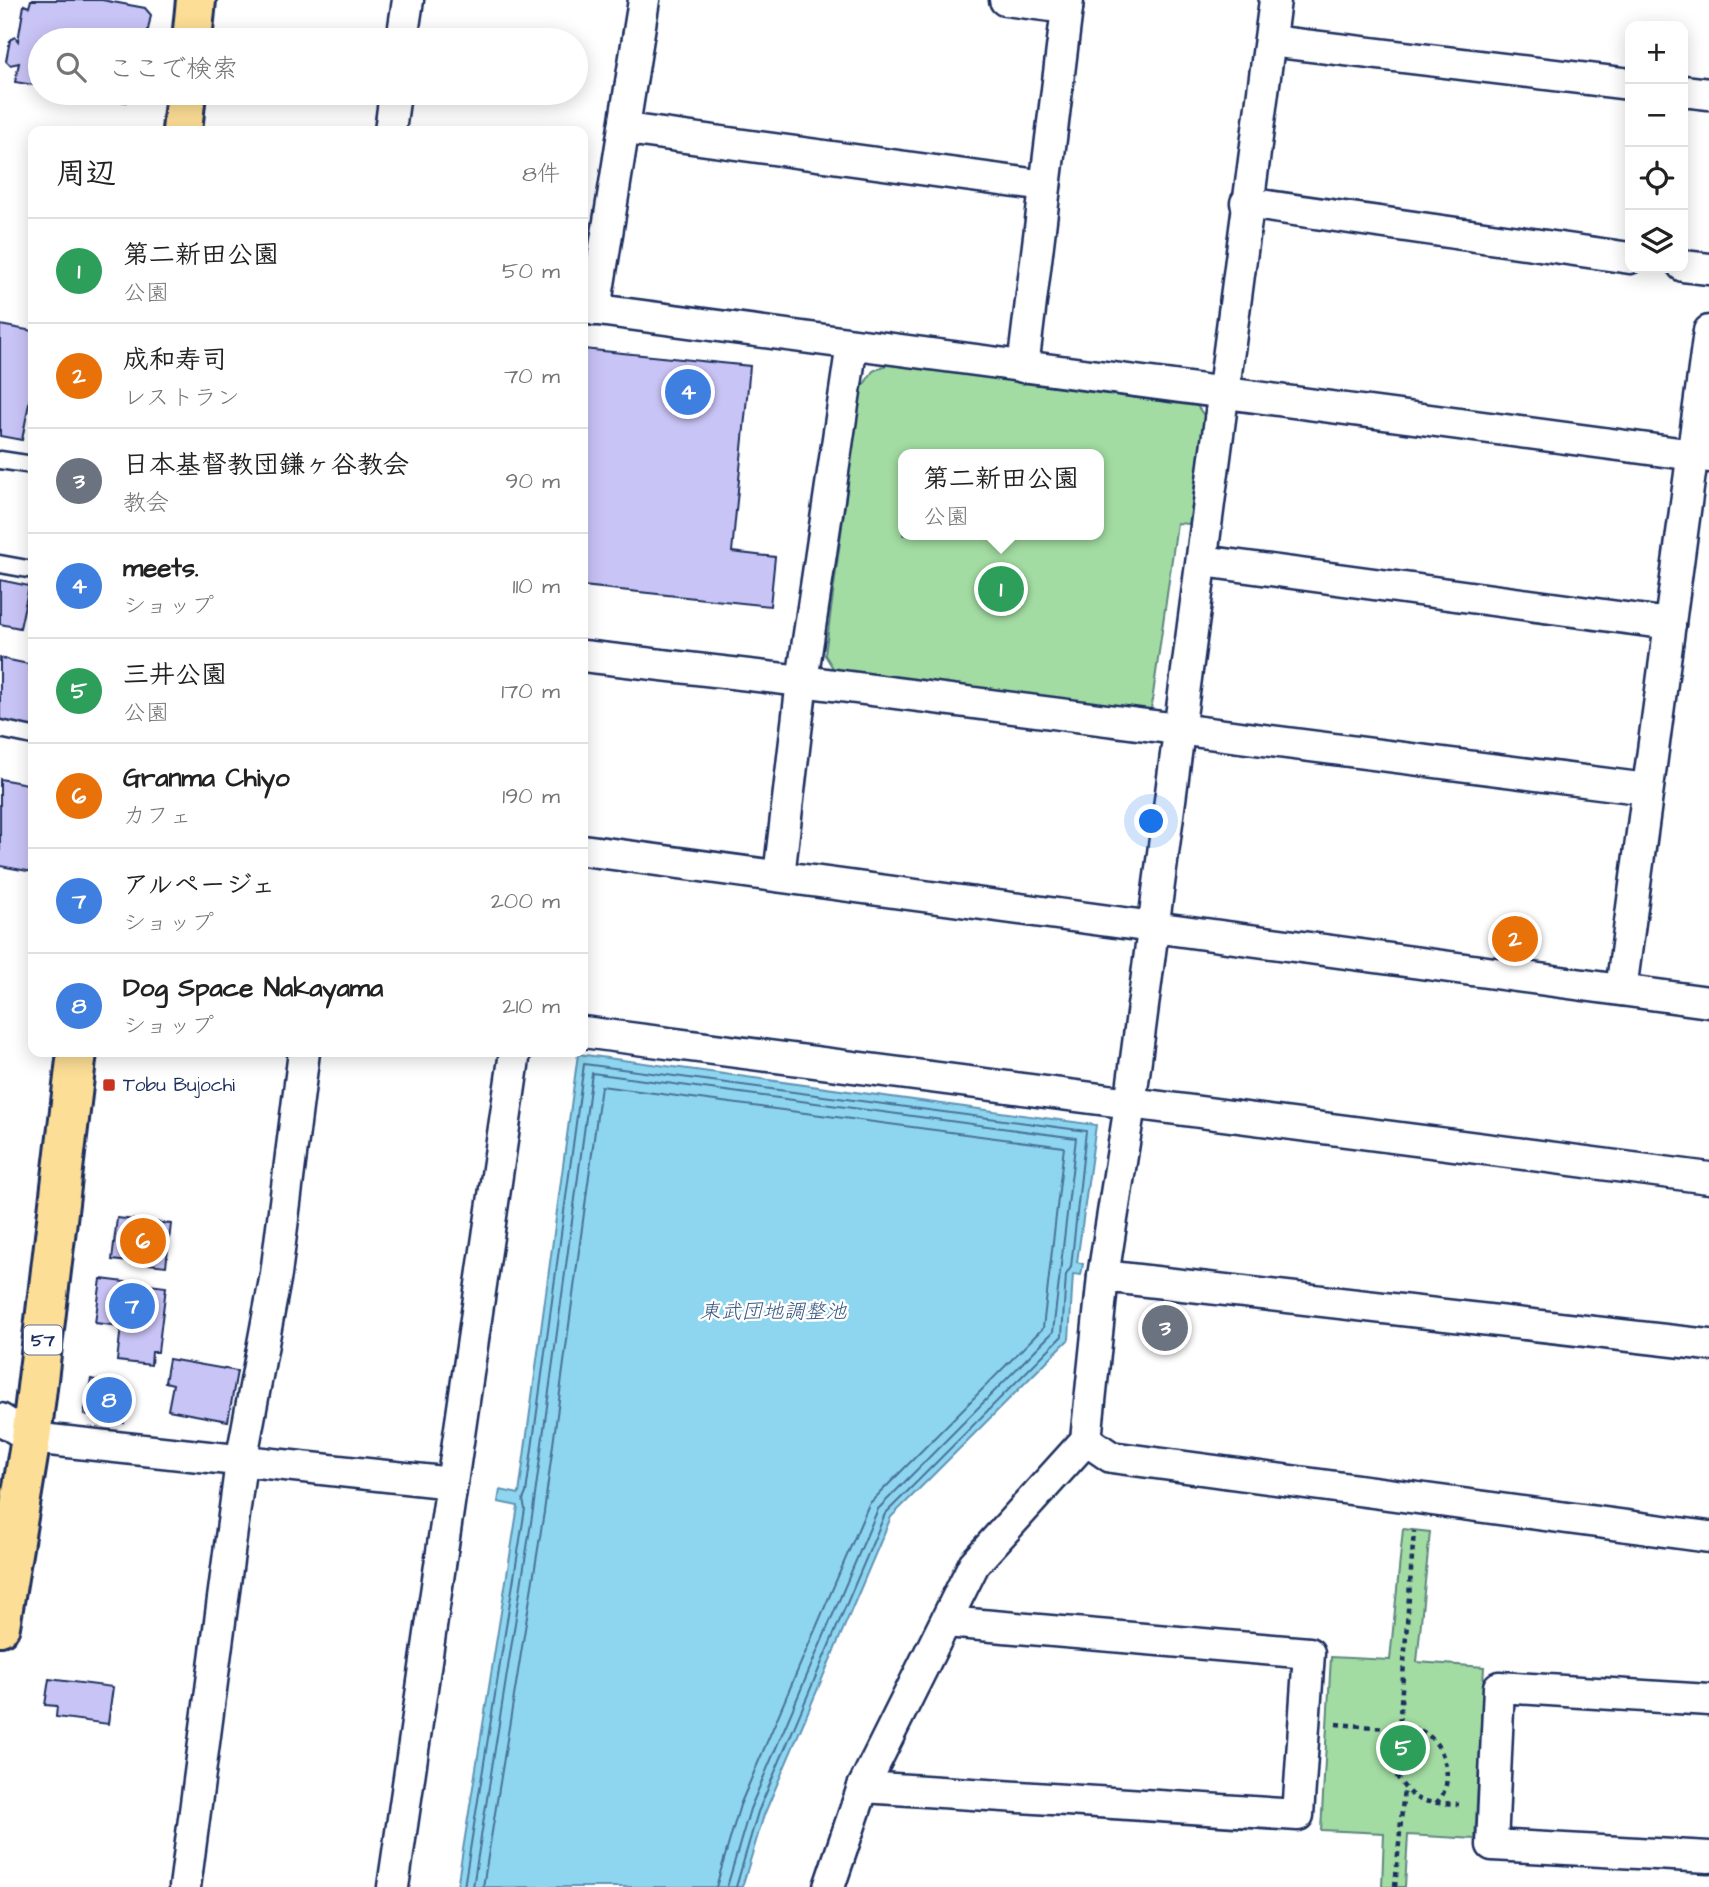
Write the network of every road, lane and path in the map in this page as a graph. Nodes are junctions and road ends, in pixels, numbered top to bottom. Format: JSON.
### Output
{"nodes":[{"id":1,"x":196,"y":0,"type":"edge"},
{"id":2,"x":408,"y":0,"type":"edge"},
{"id":3,"x":644,"y":0,"type":"edge"},
{"id":4,"x":1005,"y":0,"type":"edge"},
{"id":5,"x":1275,"y":0,"type":"edge"},
{"id":6,"x":1068,"y":4,"type":"edge"},
{"id":7,"x":193,"y":28,"type":"edge"},
{"id":8,"x":404,"y":28,"type":"edge"},
{"id":9,"x":1270,"y":41,"type":"junction"},
{"id":10,"x":1625,"y":83,"type":"edge"},
{"id":11,"x":1688,"y":91,"type":"edge"},
{"id":12,"x":1709,"y":94,"type":"edge"},
{"id":13,"x":185,"y":105,"type":"edge"},
{"id":14,"x":394,"y":105,"type":"edge"},
{"id":15,"x":183,"y":126,"type":"edge"},
{"id":16,"x":391,"y":126,"type":"edge"},
{"id":17,"x":626,"y":129,"type":"junction"},
{"id":18,"x":1045,"y":186,"type":"junction"},
{"id":19,"x":1246,"y":203,"type":"junction"},
{"id":20,"x":1625,"y":257,"type":"edge"},
{"id":21,"x":1688,"y":267,"type":"edge"},
{"id":22,"x":1709,"y":270,"type":"edge"},
{"id":23,"x":589,"y":309,"type":"edge"},
{"id":24,"x":1709,"y":331,"type":"edge"},
{"id":25,"x":852,"y":344,"type":"junction"},
{"id":26,"x":1023,"y":367,"type":"junction"},
{"id":27,"x":1222,"y":392,"type":"junction"},
{"id":28,"x":1701,"y":455,"type":"edge"},
{"id":29,"x":0,"y":460,"type":"edge"},
{"id":30,"x":28,"y":465,"type":"edge"},
{"id":31,"x":1203,"y":561,"type":"junction"},
{"id":32,"x":0,"y":564,"type":"edge"},
{"id":33,"x":28,"y":569,"type":"edge"},
{"id":34,"x":1670,"y":624,"type":"junction"},
{"id":35,"x":588,"y":657,"type":"edge"},
{"id":36,"x":803,"y":681,"type":"junction"},
{"id":37,"x":0,"y":730,"type":"edge"},
{"id":38,"x":1178,"y":730,"type":"junction"},
{"id":39,"x":28,"y":735,"type":"edge"},
{"id":40,"x":1647,"y":789,"type":"junction"},
{"id":41,"x":588,"y":851,"type":"edge"},
{"id":42,"x":779,"y":876,"type":"junction"},
{"id":43,"x":1152,"y":927,"type":"junction"},
{"id":44,"x":1621,"y":990,"type":"junction"},
{"id":45,"x":1709,"y":1002,"type":"edge"},
{"id":46,"x":588,"y":1033,"type":"edge"},
{"id":47,"x":76,"y":1057,"type":"edge"},
{"id":48,"x":303,"y":1057,"type":"edge"},
{"id":49,"x":514,"y":1057,"type":"edge"},
{"id":50,"x":1130,"y":1105,"type":"junction"},
{"id":51,"x":1709,"y":1178,"type":"edge"},
{"id":52,"x":1103,"y":1276,"type":"junction"},
{"id":53,"x":1709,"y":1345,"type":"edge"},
{"id":54,"x":15,"y":1428,"type":"edge"},
{"id":55,"x":1086,"y":1440,"type":"junction"},
{"id":56,"x":241,"y":1462,"type":"junction"},
{"id":57,"x":452,"y":1483,"type":"junction"},
{"id":58,"x":1415,"y":1522,"type":"dead end"},
{"id":59,"x":1709,"y":1537,"type":"edge"},
{"id":60,"x":946,"y":1622,"type":"junction"},
{"id":61,"x":0,"y":1626,"type":"edge"},
{"id":62,"x":1709,"y":1700,"type":"edge"},
{"id":63,"x":1304,"y":1721,"type":"junction"},
{"id":64,"x":1399,"y":1729,"type":"junction"},
{"id":65,"x":863,"y":1787,"type":"junction"},
{"id":66,"x":1404,"y":1787,"type":"junction"},
{"id":67,"x":1709,"y":1857,"type":"edge"},
{"id":68,"x":185,"y":1887,"type":"edge"},
{"id":69,"x":393,"y":1887,"type":"edge"},
{"id":70,"x":829,"y":1887,"type":"edge"},
{"id":71,"x":1395,"y":1887,"type":"edge"}],
"edges":[{"from":1,"to":7,"type":"main road"},
{"from":2,"to":8,"type":"street"},
{"from":3,"to":17,"type":"street"},
{"from":4,"to":6,"type":"street"},
{"from":5,"to":9,"type":"street"},
{"from":6,"to":18,"type":"street"},
{"from":9,"to":10,"type":"street"},
{"from":9,"to":19,"type":"street"},
{"from":11,"to":12,"type":"street"},
{"from":13,"to":15,"type":"main road"},
{"from":14,"to":16,"type":"street"},
{"from":17,"to":18,"type":"street"},
{"from":17,"to":23,"type":"street"},
{"from":18,"to":26,"type":"street"},
{"from":19,"to":20,"type":"street"},
{"from":19,"to":27,"type":"street"},
{"from":21,"to":22,"type":"street"},
{"from":23,"to":25,"type":"street"},
{"from":24,"to":28,"type":"street"},
{"from":25,"to":26,"type":"street"},
{"from":25,"to":36,"type":"street"},
{"from":26,"to":27,"type":"street"},
{"from":27,"to":28,"type":"street"},
{"from":27,"to":31,"type":"street"},
{"from":28,"to":34,"type":"street"},
{"from":29,"to":30,"type":"lane"},
{"from":31,"to":34,"type":"street"},
{"from":31,"to":38,"type":"street"},
{"from":32,"to":33,"type":"lane"},
{"from":34,"to":40,"type":"street"},
{"from":35,"to":36,"type":"street"},
{"from":36,"to":38,"type":"street"},
{"from":36,"to":42,"type":"street"},
{"from":37,"to":39,"type":"lane"},
{"from":38,"to":40,"type":"street"},
{"from":38,"to":43,"type":"street"},
{"from":40,"to":44,"type":"street"},
{"from":41,"to":42,"type":"street"},
{"from":42,"to":43,"type":"street"},
{"from":43,"to":44,"type":"street"},
{"from":43,"to":50,"type":"street"},
{"from":44,"to":45,"type":"street"},
{"from":46,"to":50,"type":"street"},
{"from":47,"to":54,"type":"main road","number":"57"},
{"from":48,"to":56,"type":"street"},
{"from":49,"to":57,"type":"street"},
{"from":50,"to":51,"type":"street"},
{"from":50,"to":52,"type":"street"},
{"from":52,"to":53,"type":"street"},
{"from":52,"to":55,"type":"street"},
{"from":54,"to":56,"type":"street"},
{"from":54,"to":61,"type":"main road","number":"57"},
{"from":55,"to":59,"type":"street"},
{"from":55,"to":60,"type":"street"},
{"from":56,"to":57,"type":"street"},
{"from":56,"to":68,"type":"street"},
{"from":57,"to":69,"type":"street"},
{"from":58,"to":64,"type":"path"},
{"from":60,"to":63,"type":"street"},
{"from":60,"to":65,"type":"street"},
{"from":62,"to":67,"type":"street"},
{"from":63,"to":64,"type":"path"},
{"from":63,"to":65,"type":"street"},
{"from":64,"to":66,"type":"path"},
{"from":64,"to":66,"type":"path"},
{"from":65,"to":70,"type":"street"},
{"from":66,"to":71,"type":"path"}]}
